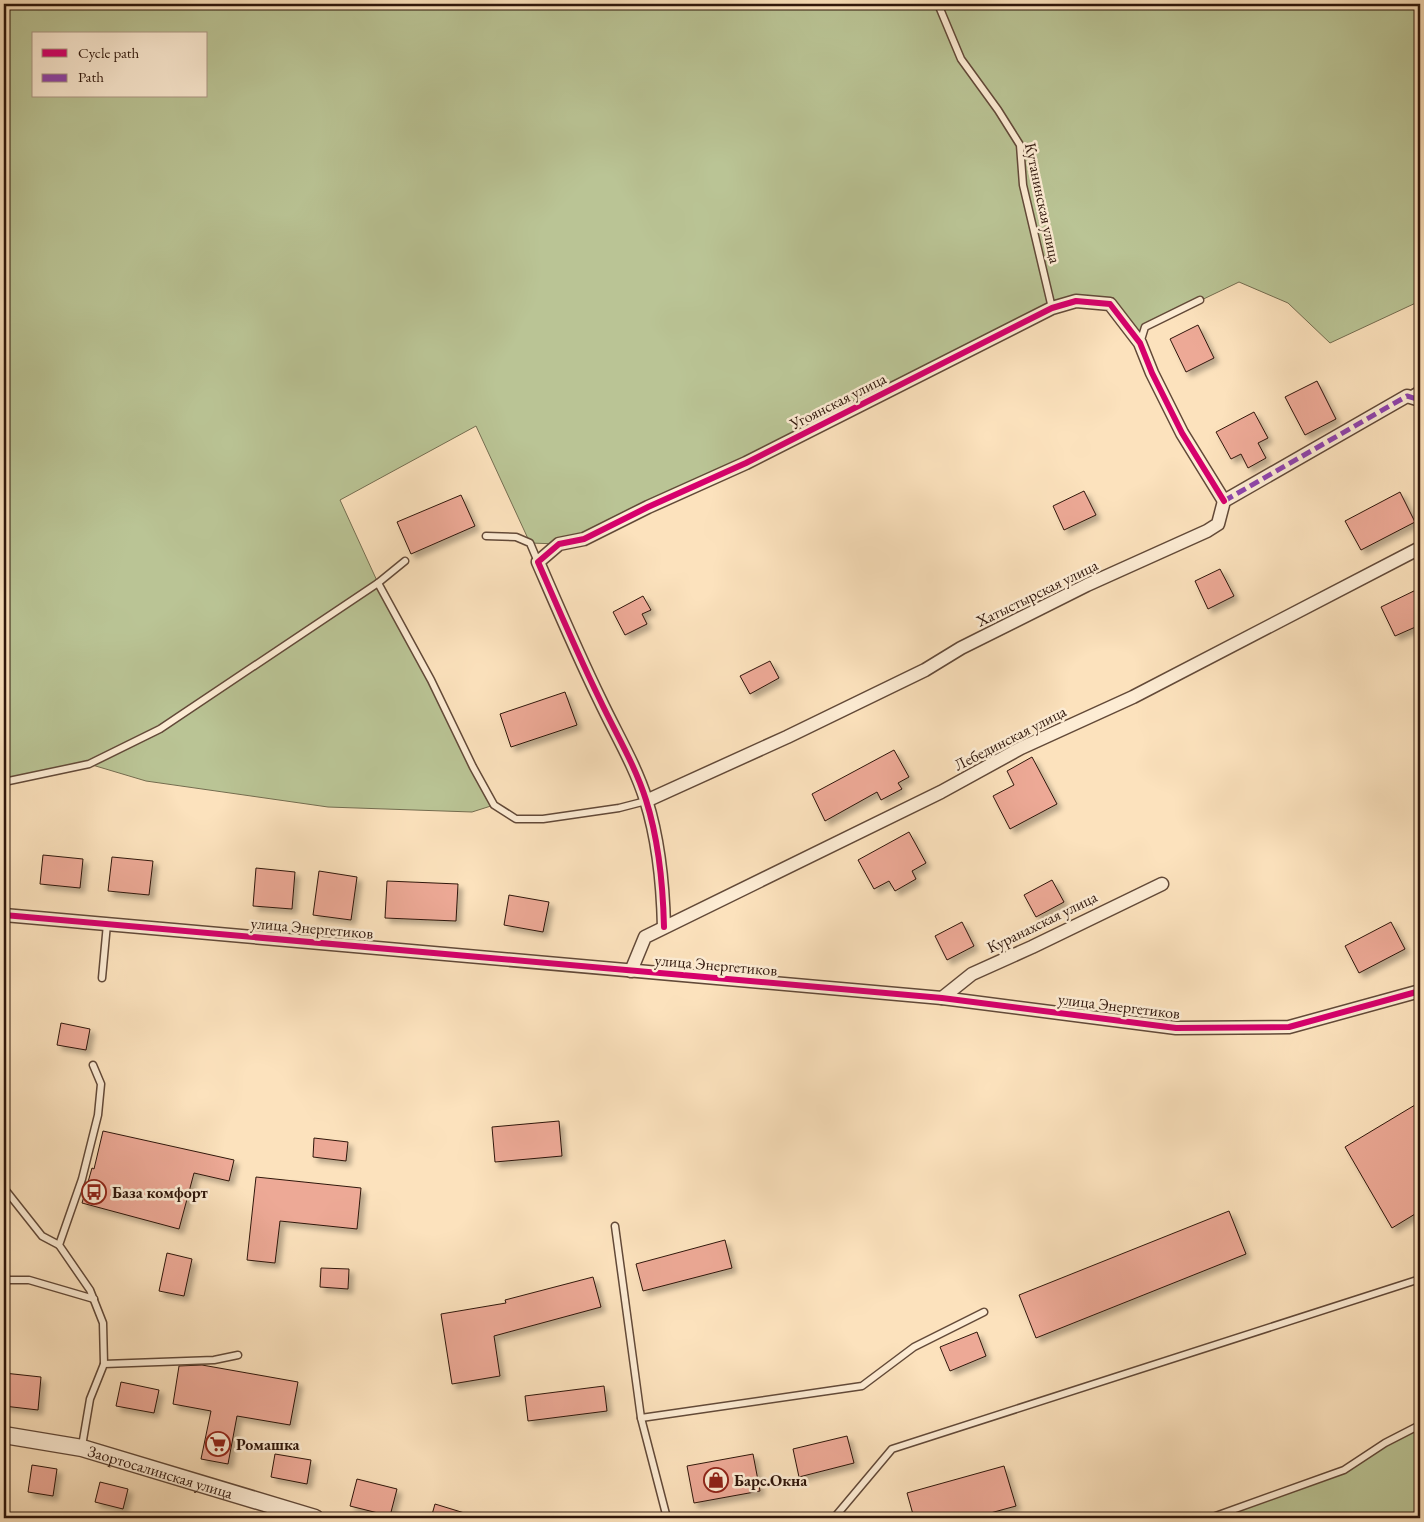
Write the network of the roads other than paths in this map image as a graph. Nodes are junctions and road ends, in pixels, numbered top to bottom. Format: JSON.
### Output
{"nodes":[{"id":1,"x":938,"y":4,"type":"edge"},
{"id":2,"x":1200,"y":300,"type":"dead end"},
{"id":3,"x":1052,"y":308,"type":"junction"},
{"id":4,"x":1140,"y":343,"type":"junction"},
{"id":5,"x":1420,"y":389,"type":"edge"},
{"id":6,"x":1407,"y":396,"type":"junction"},
{"id":7,"x":1420,"y":400,"type":"edge"},
{"id":8,"x":1224,"y":500,"type":"junction"},
{"id":9,"x":486,"y":536,"type":"dead end"},
{"id":10,"x":1420,"y":548,"type":"edge"},
{"id":11,"x":405,"y":561,"type":"dead end"},
{"id":12,"x":538,"y":562,"type":"junction"},
{"id":13,"x":378,"y":583,"type":"junction"},
{"id":14,"x":4,"y":782,"type":"edge"},
{"id":15,"x":646,"y":801,"type":"junction"},
{"id":16,"x":1162,"y":884,"type":"dead end"},
{"id":17,"x":4,"y":915,"type":"edge"},
{"id":18,"x":108,"y":923,"type":"junction"},
{"id":19,"x":664,"y":927,"type":"junction"},
{"id":20,"x":631,"y":971,"type":"junction"},
{"id":21,"x":102,"y":978,"type":"dead end"},
{"id":22,"x":1420,"y":991,"type":"edge"},
{"id":23,"x":942,"y":998,"type":"junction"},
{"id":24,"x":93,"y":1065,"type":"dead end"},
{"id":25,"x":4,"y":1188,"type":"edge"},
{"id":26,"x":615,"y":1226,"type":"dead end"},
{"id":27,"x":59,"y":1245,"type":"junction"},
{"id":28,"x":1420,"y":1279,"type":"edge"},
{"id":29,"x":4,"y":1280,"type":"edge"},
{"id":30,"x":94,"y":1299,"type":"junction"},
{"id":31,"x":984,"y":1312,"type":"dead end"},
{"id":32,"x":238,"y":1355,"type":"dead end"},
{"id":33,"x":104,"y":1364,"type":"junction"},
{"id":34,"x":641,"y":1418,"type":"junction"},
{"id":35,"x":1420,"y":1425,"type":"edge"},
{"id":36,"x":4,"y":1435,"type":"edge"},
{"id":37,"x":82,"y":1448,"type":"junction"},
{"id":38,"x":314,"y":1518,"type":"edge"},
{"id":39,"x":667,"y":1518,"type":"edge"},
{"id":40,"x":834,"y":1518,"type":"edge"},
{"id":41,"x":1210,"y":1518,"type":"edge"}],
"edges":[{"from":1,"to":3,"type":"lane","name":"Кутанинская улица"},
{"from":2,"to":4,"type":"lane"},
{"from":3,"to":4,"type":"street","name":"Угоянская улица"},
{"from":3,"to":12,"type":"street","name":"Угоянская улица"},
{"from":4,"to":8,"type":"street","name":"Угоянская улица"},
{"from":5,"to":6,"type":"lane"},
{"from":6,"to":7,"type":"street"},
{"from":6,"to":8,"type":"street"},
{"from":8,"to":15,"type":"street","name":"Хатыстырская улица"},
{"from":9,"to":12,"type":"lane"},
{"from":10,"to":19,"type":"street","name":"Лебединская улица"},
{"from":11,"to":13,"type":"lane"},
{"from":12,"to":15,"type":"street"},
{"from":13,"to":14,"type":"lane"},
{"from":13,"to":15,"type":"lane"},
{"from":15,"to":19,"type":"street"},
{"from":16,"to":23,"type":"street","name":"Куранахская улица"},
{"from":17,"to":18,"type":"street","name":"улица Энергетиков"},
{"from":18,"to":20,"type":"street","name":"улица Энергетиков"},
{"from":18,"to":21,"type":"lane"},
{"from":19,"to":20,"type":"street","name":"Лебединская улица"},
{"from":20,"to":23,"type":"street","name":"улица Энергетиков"},
{"from":22,"to":23,"type":"street","name":"улица Энергетиков"},
{"from":24,"to":27,"type":"lane"},
{"from":25,"to":27,"type":"lane"},
{"from":26,"to":34,"type":"lane"},
{"from":27,"to":30,"type":"lane"},
{"from":28,"to":40,"type":"lane"},
{"from":29,"to":30,"type":"lane"},
{"from":30,"to":33,"type":"lane"},
{"from":31,"to":34,"type":"lane"},
{"from":32,"to":33,"type":"lane"},
{"from":33,"to":37,"type":"lane"},
{"from":34,"to":39,"type":"lane"},
{"from":35,"to":41,"type":"lane"},
{"from":36,"to":37,"type":"street","name":"Заортосалинская улица"},
{"from":37,"to":38,"type":"street","name":"Заортосалинская улица"}]}
